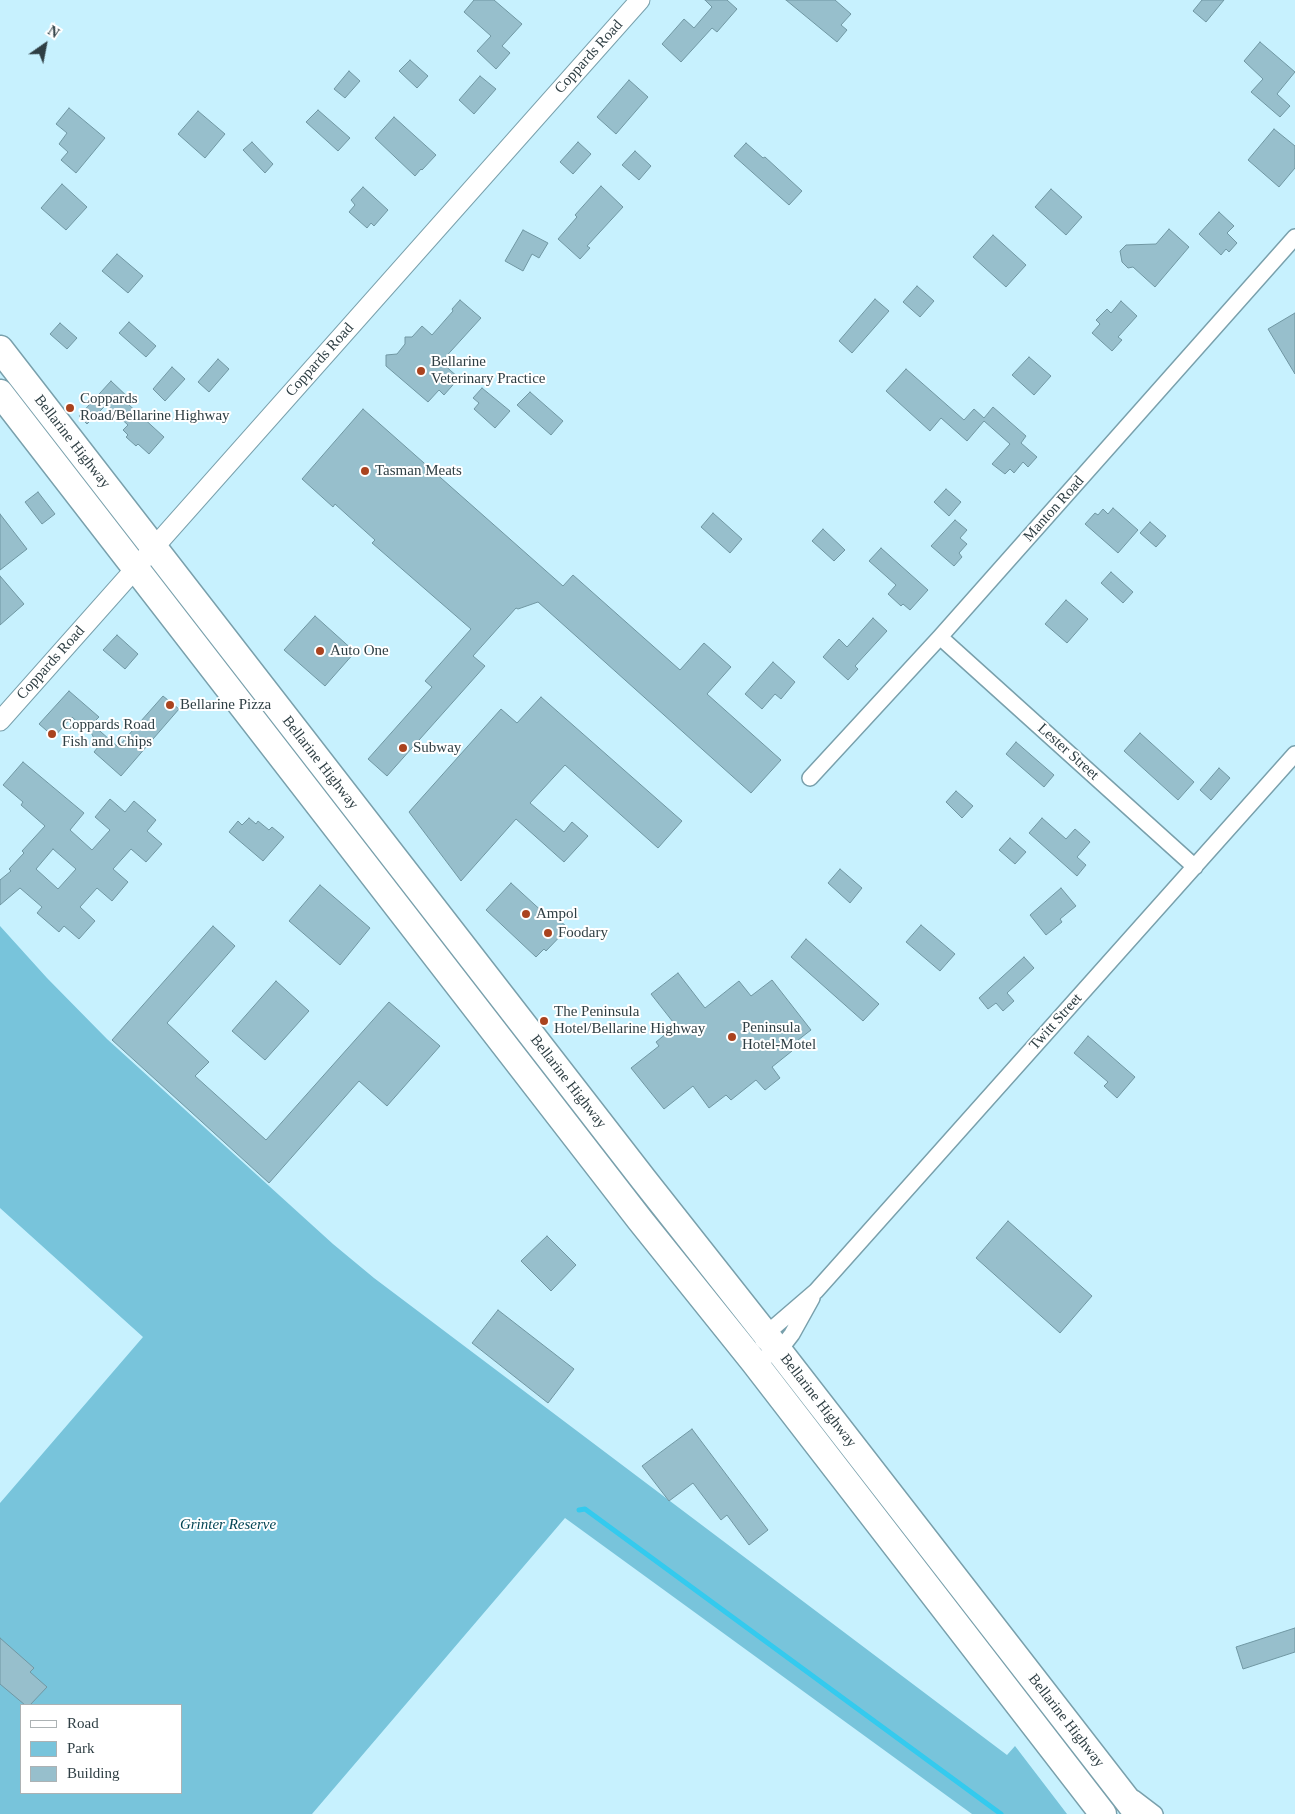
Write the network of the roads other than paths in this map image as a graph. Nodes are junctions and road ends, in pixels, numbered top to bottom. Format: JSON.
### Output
{"nodes":[{"id":1,"x":640,"y":0,"type":"edge"},
{"id":2,"x":1295,"y":237,"type":"edge"},
{"id":3,"x":0,"y":349,"type":"edge"},
{"id":4,"x":0,"y":393,"type":"edge"},
{"id":5,"x":154,"y":548,"type":"junction"},
{"id":6,"x":136,"y":568,"type":"junction"},
{"id":7,"x":940,"y":636,"type":"junction"},
{"id":8,"x":0,"y":721,"type":"edge"},
{"id":9,"x":1295,"y":754,"type":"edge"},
{"id":10,"x":810,"y":778,"type":"dead end"},
{"id":11,"x":1195,"y":866,"type":"junction"},
{"id":12,"x":816,"y":1290,"type":"junction"},
{"id":13,"x":772,"y":1343,"type":"junction"},
{"id":14,"x":754,"y":1362,"type":"junction"},
{"id":15,"x":1111,"y":1780,"type":"junction"},
{"id":16,"x":1103,"y":1814,"type":"edge"},
{"id":17,"x":1138,"y":1814,"type":"edge"},
{"id":18,"x":1155,"y":1814,"type":"edge"}],
"edges":[{"from":1,"to":5,"type":"street","name":"Coppards Road"},
{"from":2,"to":7,"type":"street","name":"Manton Road"},
{"from":3,"to":5,"type":"highway","name":"Bellarine Highway"},
{"from":4,"to":6,"type":"highway","name":"Bellarine Highway"},
{"from":5,"to":6,"type":"street","name":"Coppards Road"},
{"from":5,"to":13,"type":"highway","name":"Bellarine Highway"},
{"from":6,"to":8,"type":"street","name":"Coppards Road"},
{"from":6,"to":14,"type":"highway","name":"Bellarine Highway"},
{"from":7,"to":10,"type":"street","name":"Manton Road"},
{"from":7,"to":11,"type":"street","name":"Lester Street"},
{"from":9,"to":11,"type":"street","name":"Twitt Street"},
{"from":11,"to":12,"type":"street","name":"Twitt Street"},
{"from":12,"to":13,"type":"street","name":"Twitt Street"},
{"from":12,"to":13,"type":"street","name":"Twitt Street"},
{"from":13,"to":14,"type":"street","name":"Twitt Street"},
{"from":13,"to":14,"type":"street","name":"Twitt Street"},
{"from":13,"to":15,"type":"highway","name":"Bellarine Highway"},
{"from":14,"to":16,"type":"highway","name":"Bellarine Highway"},
{"from":15,"to":17,"type":"highway","name":"Bellarine Highway"},
{"from":15,"to":18,"type":"street"}]}
